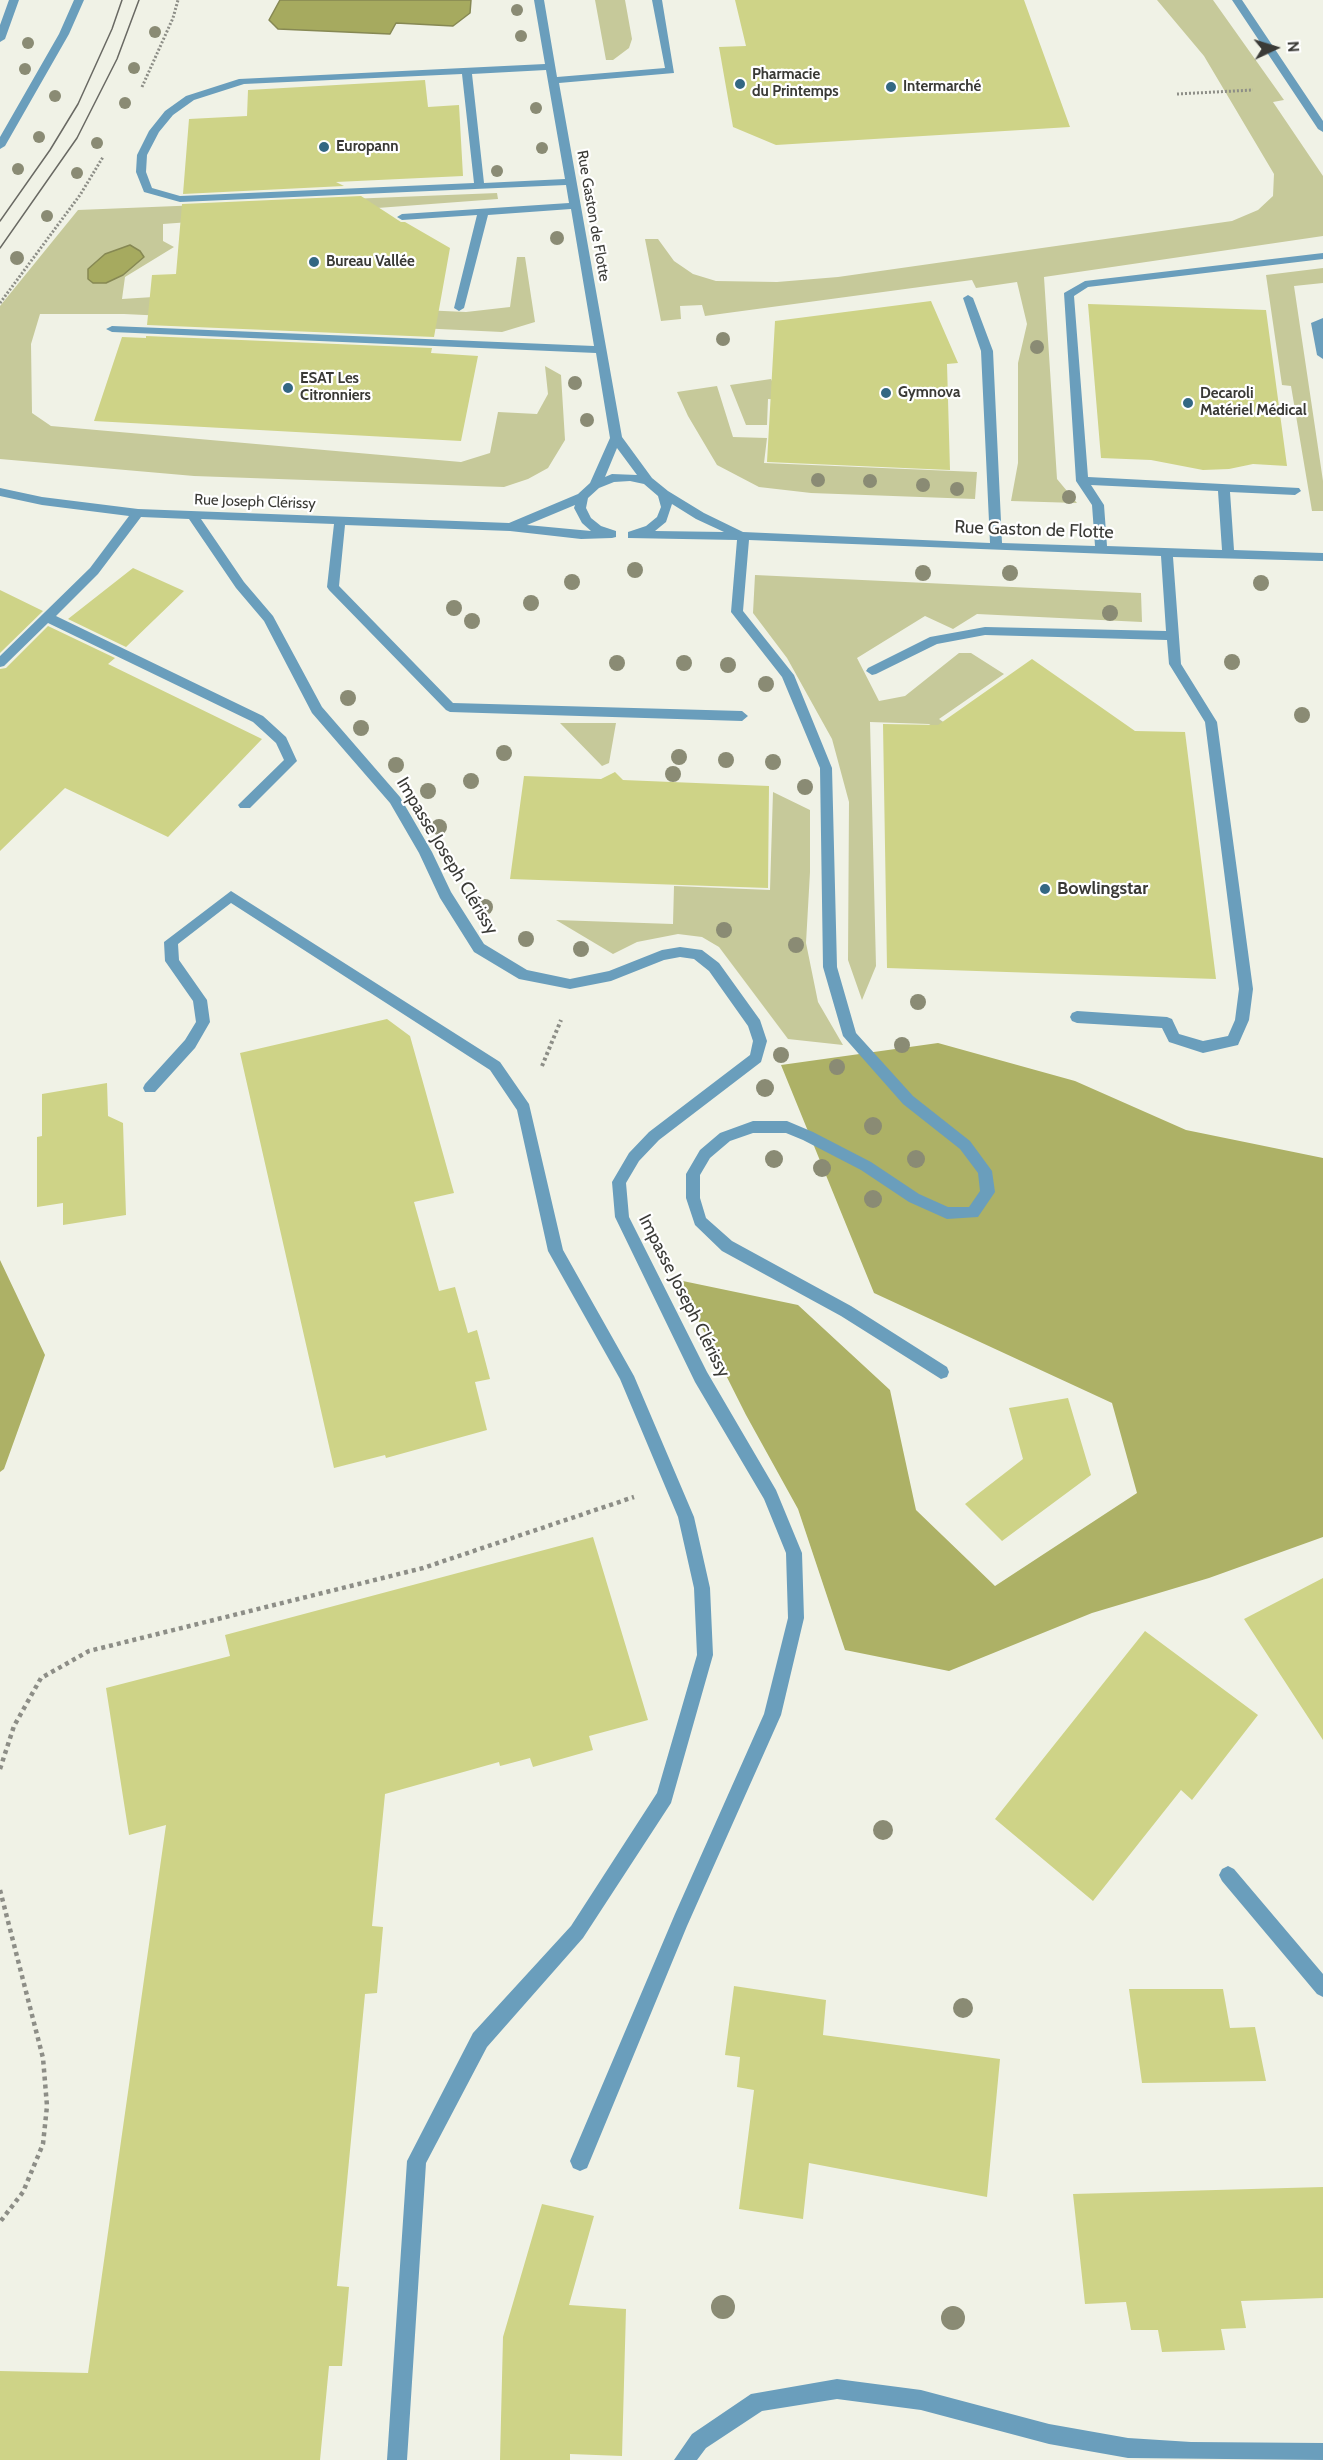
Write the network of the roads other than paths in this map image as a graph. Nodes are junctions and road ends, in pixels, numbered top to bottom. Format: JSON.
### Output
{"nodes":[{"id":1,"x":15,"y":0,"type":"edge"},
{"id":2,"x":79,"y":0,"type":"edge"},
{"id":3,"x":539,"y":0,"type":"edge"},
{"id":4,"x":657,"y":0,"type":"edge"},
{"id":5,"x":1237,"y":0,"type":"edge"},
{"id":6,"x":0,"y":1,"type":"edge"},
{"id":7,"x":0,"y":39,"type":"edge"},
{"id":8,"x":551,"y":67,"type":"junction"},
{"id":9,"x":467,"y":71,"type":"junction"},
{"id":10,"x":552,"y":80,"type":"junction"},
{"id":11,"x":1323,"y":129,"type":"edge"},
{"id":12,"x":0,"y":146,"type":"edge"},
{"id":13,"x":570,"y":182,"type":"junction"},
{"id":14,"x":479,"y":185,"type":"junction"},
{"id":15,"x":574,"y":206,"type":"junction"},
{"id":16,"x":483,"y":212,"type":"junction"},
{"id":17,"x":402,"y":217,"type":"dead end"},
{"id":18,"x":1323,"y":256,"type":"edge"},
{"id":19,"x":968,"y":298,"type":"dead end"},
{"id":20,"x":459,"y":308,"type":"dead end"},
{"id":21,"x":1323,"y":321,"type":"edge"},
{"id":22,"x":112,"y":329,"type":"dead end"},
{"id":23,"x":600,"y":350,"type":"junction"},
{"id":24,"x":1323,"y":356,"type":"edge"},
{"id":25,"x":616,"y":438,"type":"junction"},
{"id":26,"x":648,"y":481,"type":"junction"},
{"id":27,"x":1082,"y":481,"type":"junction"},
{"id":28,"x":595,"y":484,"type":"junction"},
{"id":29,"x":1224,"y":488,"type":"junction"},
{"id":30,"x":1295,"y":491,"type":"dead end"},
{"id":31,"x":0,"y":492,"type":"edge"},
{"id":32,"x":664,"y":494,"type":"junction"},
{"id":33,"x":582,"y":497,"type":"junction"},
{"id":34,"x":138,"y":513,"type":"junction"},
{"id":35,"x":192,"y":515,"type":"junction"},
{"id":36,"x":340,"y":520,"type":"junction"},
{"id":37,"x":510,"y":527,"type":"junction"},
{"id":38,"x":612,"y":534,"type":"junction"},
{"id":39,"x":632,"y":535,"type":"junction"},
{"id":40,"x":743,"y":536,"type":"junction"},
{"id":41,"x":996,"y":547,"type":"junction"},
{"id":42,"x":1101,"y":550,"type":"junction"},
{"id":43,"x":1167,"y":552,"type":"junction"},
{"id":44,"x":1228,"y":555,"type":"junction"},
{"id":45,"x":1323,"y":560,"type":"edge"},
{"id":46,"x":47,"y":617,"type":"junction"},
{"id":47,"x":1174,"y":636,"type":"junction"},
{"id":48,"x":0,"y":663,"type":"edge"},
{"id":49,"x":872,"y":671,"type":"dead end"},
{"id":50,"x":742,"y":717,"type":"dead end"},
{"id":51,"x":245,"y":805,"type":"dead end"},
{"id":52,"x":1077,"y":1017,"type":"dead end"},
{"id":53,"x":150,"y":1088,"type":"dead end"},
{"id":54,"x":940,"y":1372,"type":"dead end"},
{"id":55,"x":1228,"y":1875,"type":"dead end"},
{"id":56,"x":1323,"y":1988,"type":"edge"},
{"id":57,"x":580,"y":2161,"type":"dead end"},
{"id":58,"x":1323,"y":2453,"type":"edge"},
{"id":59,"x":397,"y":2460,"type":"edge"},
{"id":60,"x":684,"y":2460,"type":"edge"}],
"edges":[{"from":1,"to":6,"type":"street"},
{"from":1,"to":7,"type":"street"},
{"from":2,"to":12,"type":"street"},
{"from":3,"to":8,"type":"street","name":"Rue Gaston de Flotte"},
{"from":4,"to":10,"type":"street"},
{"from":5,"to":11,"type":"street"},
{"from":8,"to":9,"type":"street"},
{"from":8,"to":10,"type":"street","name":"Rue Gaston de Flotte"},
{"from":9,"to":14,"type":"street"},
{"from":9,"to":14,"type":"street"},
{"from":10,"to":13,"type":"street","name":"Rue Gaston de Flotte"},
{"from":13,"to":14,"type":"street"},
{"from":13,"to":15,"type":"street","name":"Rue Gaston de Flotte"},
{"from":15,"to":16,"type":"street"},
{"from":15,"to":23,"type":"street","name":"Rue Gaston de Flotte"},
{"from":16,"to":17,"type":"street"},
{"from":16,"to":20,"type":"street"},
{"from":18,"to":27,"type":"street"},
{"from":19,"to":41,"type":"street"},
{"from":21,"to":24,"type":"street"},
{"from":22,"to":23,"type":"street"},
{"from":23,"to":25,"type":"street","name":"Rue Gaston de Flotte"},
{"from":25,"to":26,"type":"street","name":"Rue Gaston de Flotte"},
{"from":25,"to":28,"type":"street"},
{"from":26,"to":28,"type":"street"},
{"from":26,"to":32,"type":"street","name":"Rue Gaston de Flotte"},
{"from":27,"to":29,"type":"street"},
{"from":27,"to":42,"type":"street"},
{"from":28,"to":33,"type":"street"},
{"from":29,"to":30,"type":"street"},
{"from":29,"to":44,"type":"street"},
{"from":31,"to":34,"type":"street","name":"Rue Joseph Clérissy"},
{"from":32,"to":39,"type":"street","name":"Rue Gaston de Flotte"},
{"from":32,"to":40,"type":"street","name":"Rue Gaston de Flotte"},
{"from":33,"to":37,"type":"street","name":"Rue Joseph Clérissy"},
{"from":33,"to":38,"type":"street","name":"Rue Gaston de Flotte"},
{"from":34,"to":35,"type":"street","name":"Rue Joseph Clérissy"},
{"from":34,"to":46,"type":"street"},
{"from":35,"to":36,"type":"street","name":"Rue Joseph Clérissy"},
{"from":35,"to":57,"type":"street","name":"Impasse Joseph Clérissy"},
{"from":36,"to":37,"type":"street","name":"Rue Joseph Clérissy"},
{"from":36,"to":50,"type":"street"},
{"from":37,"to":38,"type":"street","name":"Rue Joseph Clérissy"},
{"from":38,"to":39,"type":"street","name":"Rue Gaston de Flotte"},
{"from":39,"to":40,"type":"street","name":"Rue Gaston de Flotte"},
{"from":40,"to":41,"type":"street","name":"Rue Gaston de Flotte"},
{"from":40,"to":54,"type":"street"},
{"from":41,"to":42,"type":"street","name":"Rue Gaston de Flotte"},
{"from":42,"to":43,"type":"street","name":"Rue Gaston de Flotte"},
{"from":43,"to":44,"type":"street","name":"Rue Gaston de Flotte"},
{"from":43,"to":47,"type":"street"},
{"from":44,"to":45,"type":"street","name":"Rue Gaston de Flotte"},
{"from":46,"to":48,"type":"street"},
{"from":46,"to":51,"type":"street"},
{"from":47,"to":49,"type":"street"},
{"from":47,"to":52,"type":"street"},
{"from":53,"to":59,"type":"street"},
{"from":55,"to":56,"type":"street"},
{"from":58,"to":60,"type":"street"}]}
